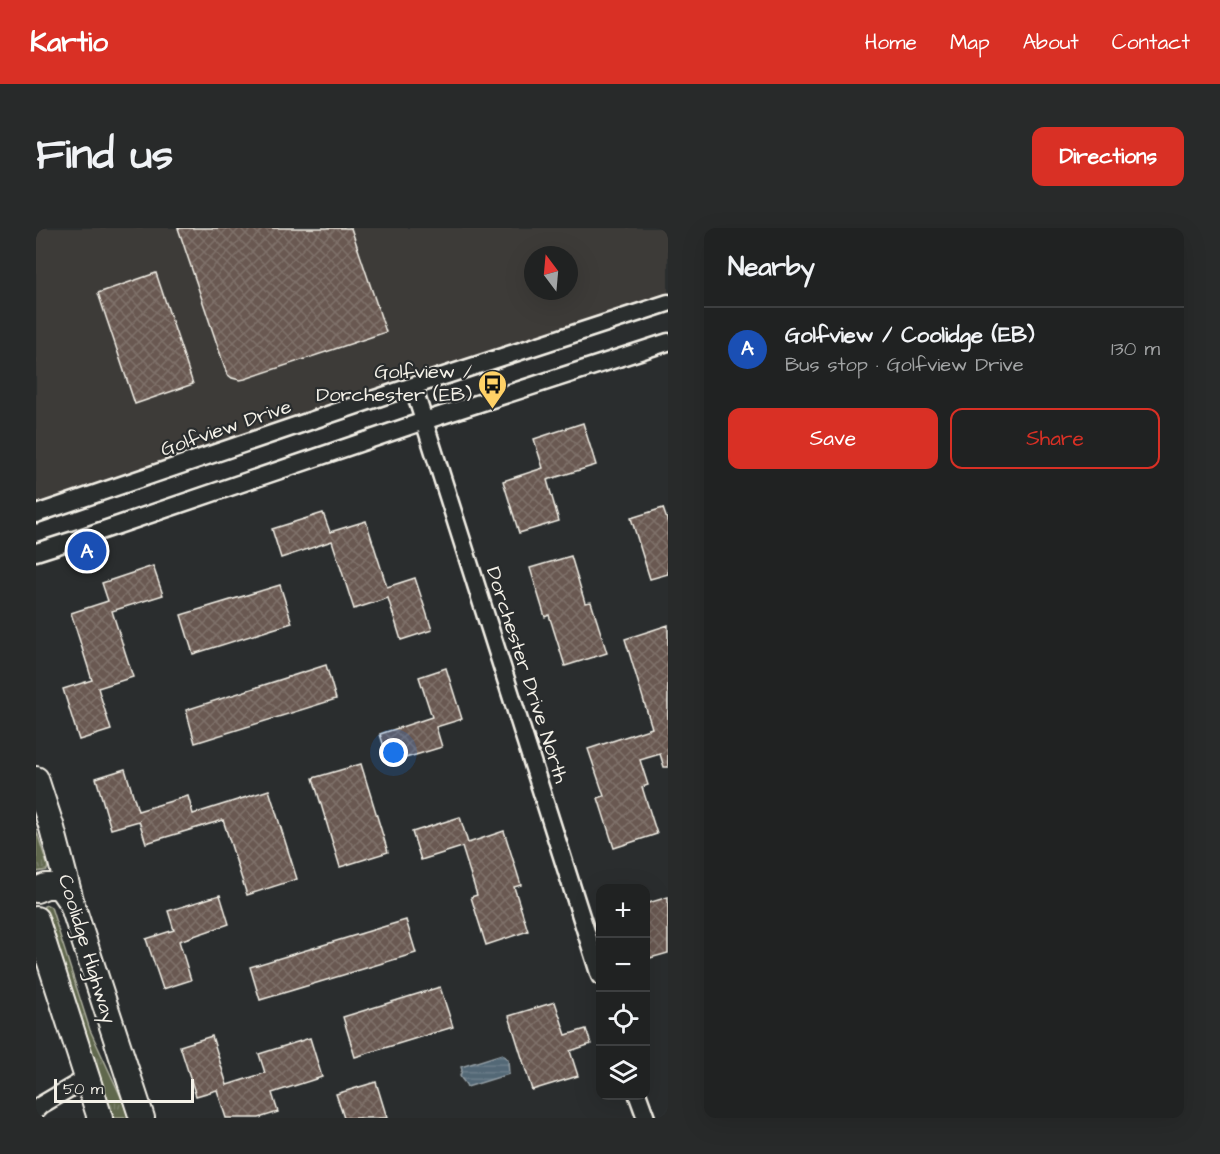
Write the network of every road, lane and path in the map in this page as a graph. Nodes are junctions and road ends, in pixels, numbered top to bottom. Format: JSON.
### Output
{"nodes":[{"id":1,"x":668,"y":303,"type":"edge"},
{"id":2,"x":668,"y":342,"type":"edge"},
{"id":3,"x":414,"y":386,"type":"junction"},
{"id":4,"x":424,"y":421,"type":"junction"},
{"id":5,"x":36,"y":514,"type":"edge"},
{"id":6,"x":36,"y":552,"type":"edge"},
{"id":7,"x":36,"y":779,"type":"edge"},
{"id":8,"x":36,"y":890,"type":"edge"},
{"id":9,"x":72,"y":904,"type":"junction"},
{"id":10,"x":36,"y":919,"type":"edge"},
{"id":11,"x":596,"y":963,"type":"edge"},
{"id":12,"x":87,"y":1078,"type":"junction"},
{"id":13,"x":640,"y":1100,"type":"edge"},
{"id":14,"x":36,"y":1110,"type":"edge"},
{"id":15,"x":100,"y":1118,"type":"edge"},
{"id":16,"x":142,"y":1118,"type":"edge"},
{"id":17,"x":646,"y":1118,"type":"edge"}],
"edges":[{"from":1,"to":3,"type":"street","name":"Golfview Drive"},
{"from":2,"to":4,"type":"street"},
{"from":3,"to":4,"type":"street","name":"Dorchester Drive North"},
{"from":3,"to":5,"type":"street","name":"Golfview Drive"},
{"from":4,"to":6,"type":"street"},
{"from":4,"to":11,"type":"street","name":"Dorchester Drive North"},
{"from":7,"to":9,"type":"main road","name":"Coolidge Highway"},
{"from":8,"to":9,"type":"main road"},
{"from":9,"to":16,"type":"main road","name":"Coolidge Highway"},
{"from":10,"to":12,"type":"main road","name":"Coolidge Highway"},
{"from":12,"to":14,"type":"street"},
{"from":12,"to":15,"type":"main road","name":"Coolidge Highway"},
{"from":13,"to":17,"type":"street"}]}
